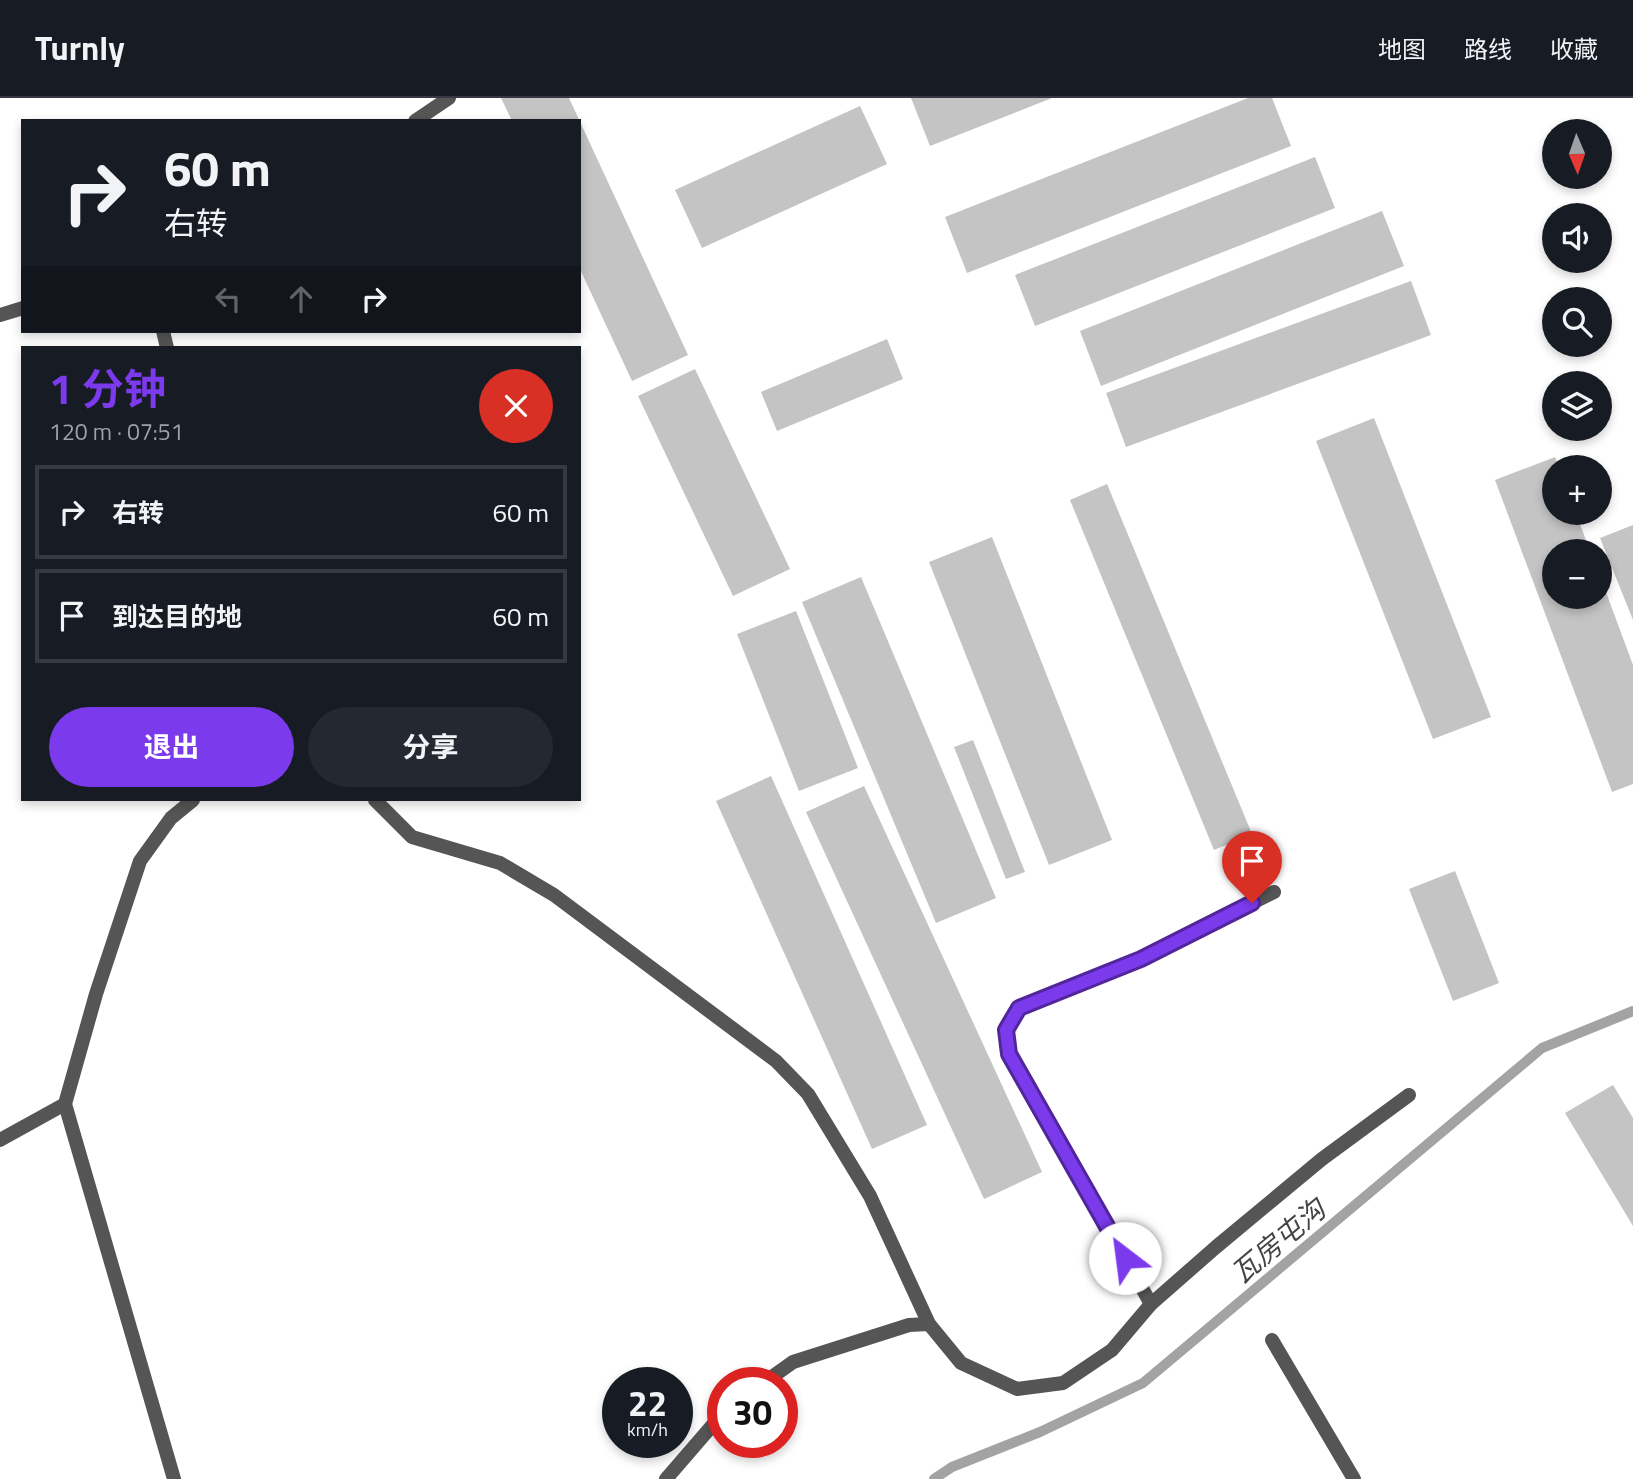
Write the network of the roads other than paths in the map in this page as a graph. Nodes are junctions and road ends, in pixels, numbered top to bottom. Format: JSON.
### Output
{"nodes":[{"id":1,"x":449,"y":98,"type":"edge"},
{"id":2,"x":418,"y":119,"type":"edge"},
{"id":3,"x":21,"y":309,"type":"edge"},
{"id":4,"x":0,"y":315,"type":"edge"},
{"id":5,"x":192,"y":801,"type":"edge"},
{"id":6,"x":376,"y":801,"type":"edge"},
{"id":7,"x":1274,"y":892,"type":"dead end"},
{"id":8,"x":1409,"y":1095,"type":"dead end"},
{"id":9,"x":65,"y":1104,"type":"junction"},
{"id":10,"x":0,"y":1140,"type":"edge"},
{"id":11,"x":1151,"y":1304,"type":"junction"},
{"id":12,"x":929,"y":1324,"type":"junction"},
{"id":13,"x":1272,"y":1340,"type":"dead end"},
{"id":14,"x":787,"y":1367,"type":"edge"},
{"id":15,"x":707,"y":1432,"type":"edge"},
{"id":16,"x":174,"y":1479,"type":"edge"},
{"id":17,"x":666,"y":1479,"type":"edge"},
{"id":18,"x":1354,"y":1479,"type":"edge"}],
"edges":[{"from":1,"to":2,"type":"street"},
{"from":3,"to":4,"type":"street"},
{"from":5,"to":9,"type":"street"},
{"from":6,"to":12,"type":"street"},
{"from":7,"to":11,"type":"street"},
{"from":8,"to":11,"type":"street"},
{"from":9,"to":10,"type":"street"},
{"from":9,"to":16,"type":"street"},
{"from":11,"to":12,"type":"street"},
{"from":12,"to":14,"type":"street"},
{"from":13,"to":18,"type":"street"},
{"from":15,"to":17,"type":"street"}]}
